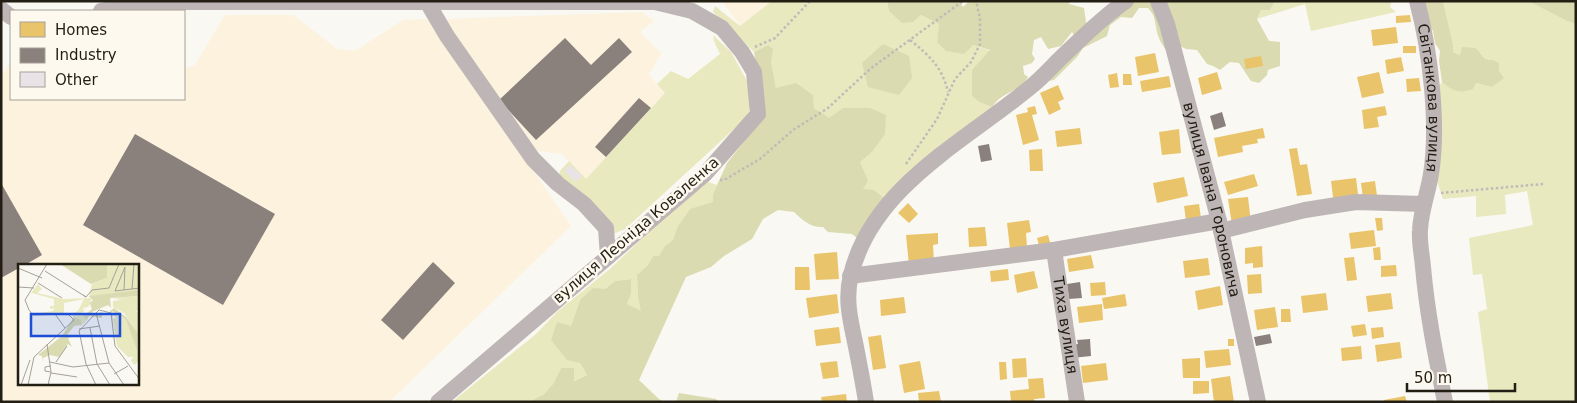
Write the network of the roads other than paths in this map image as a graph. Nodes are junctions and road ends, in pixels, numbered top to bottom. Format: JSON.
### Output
{"nodes":[{"id":1,"x":1126,"y":1,"type":"edge"},
{"id":2,"x":1158,"y":1,"type":"edge"},
{"id":3,"x":1417,"y":1,"type":"edge"},
{"id":4,"x":427,"y":2,"type":"edge"},
{"id":5,"x":107,"y":10,"type":"edge"},
{"id":6,"x":1424,"y":204,"type":"junction"},
{"id":7,"x":1220,"y":226,"type":"junction"},
{"id":8,"x":1054,"y":250,"type":"junction"},
{"id":9,"x":608,"y":257,"type":"junction"},
{"id":10,"x":850,"y":276,"type":"junction"},
{"id":11,"x":438,"y":402,"type":"edge"},
{"id":12,"x":866,"y":402,"type":"edge"},
{"id":13,"x":1077,"y":402,"type":"edge"},
{"id":14,"x":1258,"y":402,"type":"edge"},
{"id":15,"x":1445,"y":402,"type":"edge"}],
"edges":[{"from":1,"to":10,"type":"street"},
{"from":2,"to":7,"type":"street","name":"вулиця Івана Гороновича"},
{"from":3,"to":6,"type":"street","name":"Світанкова вулиця"},
{"from":4,"to":5,"type":"street","name":"вулиця Леоніда Коваленка"},
{"from":4,"to":9,"type":"street"},
{"from":4,"to":9,"type":"street","name":"вулиця Леоніда Коваленка"},
{"from":6,"to":7,"type":"street"},
{"from":6,"to":15,"type":"street","name":"Світанкова вулиця"},
{"from":7,"to":8,"type":"street"},
{"from":7,"to":14,"type":"street","name":"вулиця Івана Гороновича"},
{"from":8,"to":10,"type":"street"},
{"from":8,"to":13,"type":"street","name":"Тиха вулиця"},
{"from":9,"to":11,"type":"street","name":"вулиця Леоніда Коваленка"},
{"from":10,"to":12,"type":"street"}]}
